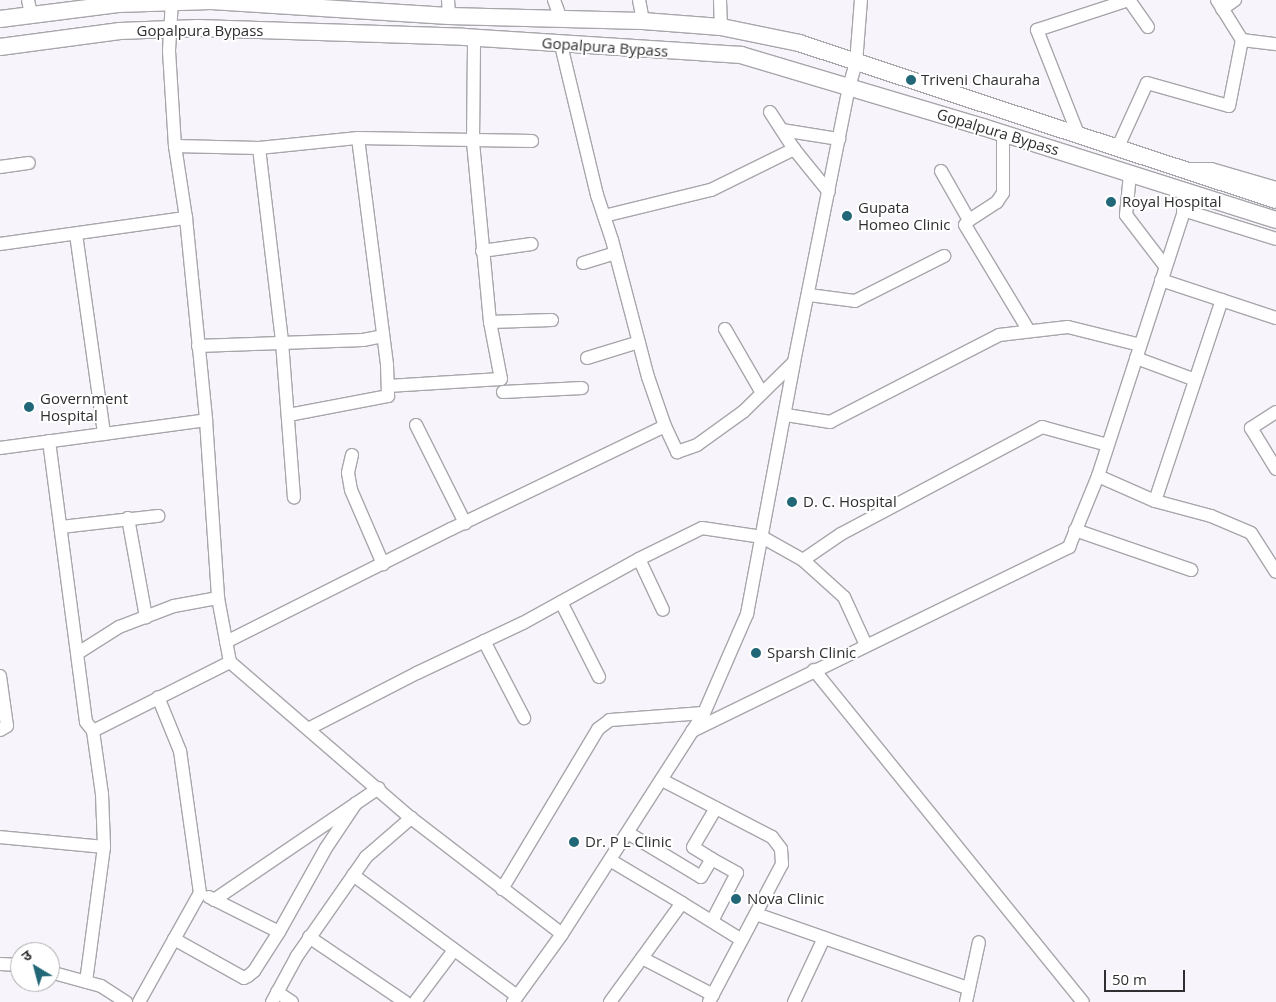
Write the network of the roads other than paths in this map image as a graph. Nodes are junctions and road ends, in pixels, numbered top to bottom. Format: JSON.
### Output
{"nodes":[{"id":1,"x":554,"y":0,"type":"edge"},
{"id":2,"x":638,"y":0,"type":"edge"},
{"id":3,"x":720,"y":0,"type":"edge"},
{"id":4,"x":861,"y":0,"type":"edge"},
{"id":5,"x":1129,"y":0,"type":"edge"},
{"id":6,"x":1235,"y":0,"type":"edge"},
{"id":7,"x":172,"y":1,"type":"edge"},
{"id":8,"x":117,"y":2,"type":"edge"},
{"id":9,"x":1220,"y":4,"type":"edge"},
{"id":10,"x":30,"y":7,"type":"edge"},
{"id":11,"x":449,"y":8,"type":"edge"},
{"id":12,"x":0,"y":19,"type":"edge"},
{"id":13,"x":560,"y":19,"type":"junction"},
{"id":14,"x":643,"y":21,"type":"junction"},
{"id":15,"x":721,"y":27,"type":"junction"},
{"id":16,"x":1148,"y":27,"type":"dead end"},
{"id":17,"x":169,"y":30,"type":"junction"},
{"id":18,"x":474,"y":38,"type":"junction"},
{"id":19,"x":1242,"y":40,"type":"junction"},
{"id":20,"x":1276,"y":44,"type":"edge"},
{"id":21,"x":561,"y":45,"type":"junction"},
{"id":22,"x":0,"y":46,"type":"edge"},
{"id":23,"x":856,"y":63,"type":"junction"},
{"id":24,"x":849,"y":87,"type":"junction"},
{"id":25,"x":770,"y":112,"type":"dead end"},
{"id":26,"x":782,"y":130,"type":"junction"},
{"id":27,"x":1003,"y":134,"type":"junction"},
{"id":28,"x":1078,"y":134,"type":"junction"},
{"id":29,"x":358,"y":138,"type":"junction"},
{"id":30,"x":839,"y":139,"type":"junction"},
{"id":31,"x":473,"y":141,"type":"junction"},
{"id":32,"x":532,"y":141,"type":"dead end"},
{"id":33,"x":176,"y":146,"type":"junction"},
{"id":34,"x":259,"y":148,"type":"junction"},
{"id":35,"x":794,"y":149,"type":"junction"},
{"id":36,"x":1117,"y":149,"type":"junction"},
{"id":37,"x":29,"y":163,"type":"dead end"},
{"id":38,"x":0,"y":167,"type":"edge"},
{"id":39,"x":1181,"y":169,"type":"junction"},
{"id":40,"x":941,"y":172,"type":"dead end"},
{"id":41,"x":1130,"y":174,"type":"junction"},
{"id":42,"x":1276,"y":188,"type":"edge"},
{"id":43,"x":829,"y":192,"type":"junction"},
{"id":44,"x":1190,"y":193,"type":"junction"},
{"id":45,"x":1276,"y":200,"type":"edge"},
{"id":46,"x":1183,"y":210,"type":"junction"},
{"id":47,"x":604,"y":216,"type":"junction"},
{"id":48,"x":186,"y":218,"type":"junction"},
{"id":49,"x":969,"y":220,"type":"junction"},
{"id":50,"x":1276,"y":220,"type":"edge"},
{"id":51,"x":76,"y":234,"type":"junction"},
{"id":52,"x":1276,"y":239,"type":"edge"},
{"id":53,"x":0,"y":244,"type":"edge"},
{"id":54,"x":532,"y":244,"type":"dead end"},
{"id":55,"x":482,"y":251,"type":"junction"},
{"id":56,"x":616,"y":253,"type":"junction"},
{"id":57,"x":944,"y":256,"type":"dead end"},
{"id":58,"x":583,"y":263,"type":"dead end"},
{"id":59,"x":1165,"y":266,"type":"junction"},
{"id":60,"x":1161,"y":280,"type":"junction"},
{"id":61,"x":809,"y":295,"type":"junction"},
{"id":62,"x":1222,"y":300,"type":"junction"},
{"id":63,"x":1276,"y":318,"type":"edge"},
{"id":64,"x":552,"y":320,"type":"dead end"},
{"id":65,"x":490,"y":322,"type":"junction"},
{"id":66,"x":725,"y":329,"type":"dead end"},
{"id":67,"x":1028,"y":331,"type":"junction"},
{"id":68,"x":383,"y":336,"type":"junction"},
{"id":69,"x":282,"y":342,"type":"junction"},
{"id":70,"x":639,"y":342,"type":"junction"},
{"id":71,"x":1140,"y":345,"type":"junction"},
{"id":72,"x":198,"y":346,"type":"junction"},
{"id":73,"x":586,"y":358,"type":"dead end"},
{"id":74,"x":1136,"y":358,"type":"junction"},
{"id":75,"x":794,"y":362,"type":"junction"},
{"id":76,"x":502,"y":379,"type":"junction"},
{"id":77,"x":1195,"y":380,"type":"junction"},
{"id":78,"x":388,"y":386,"type":"junction"},
{"id":79,"x":582,"y":388,"type":"dead end"},
{"id":80,"x":762,"y":393,"type":"junction"},
{"id":81,"x":1276,"y":412,"type":"edge"},
{"id":82,"x":288,"y":415,"type":"junction"},
{"id":83,"x":786,"y":415,"type":"junction"},
{"id":84,"x":206,"y":420,"type":"junction"},
{"id":85,"x":416,"y":425,"type":"dead end"},
{"id":86,"x":665,"y":426,"type":"junction"},
{"id":87,"x":104,"y":434,"type":"junction"},
{"id":88,"x":49,"y":442,"type":"junction"},
{"id":89,"x":1108,"y":445,"type":"junction"},
{"id":90,"x":0,"y":448,"type":"edge"},
{"id":91,"x":352,"y":455,"type":"dead end"},
{"id":92,"x":1276,"y":469,"type":"edge"},
{"id":93,"x":1098,"y":476,"type":"junction"},
{"id":94,"x":294,"y":498,"type":"dead end"},
{"id":95,"x":1155,"y":501,"type":"junction"},
{"id":96,"x":158,"y":516,"type":"dead end"},
{"id":97,"x":128,"y":518,"type":"junction"},
{"id":98,"x":465,"y":522,"type":"junction"},
{"id":99,"x":60,"y":527,"type":"junction"},
{"id":100,"x":1075,"y":530,"type":"junction"},
{"id":101,"x":762,"y":537,"type":"junction"},
{"id":102,"x":638,"y":559,"type":"junction"},
{"id":103,"x":803,"y":560,"type":"junction"},
{"id":104,"x":383,"y":564,"type":"junction"},
{"id":105,"x":1191,"y":570,"type":"dead end"},
{"id":106,"x":1276,"y":572,"type":"edge"},
{"id":107,"x":218,"y":598,"type":"junction"},
{"id":108,"x":561,"y":602,"type":"junction"},
{"id":109,"x":663,"y":610,"type":"dead end"},
{"id":110,"x":146,"y":617,"type":"junction"},
{"id":111,"x":484,"y":641,"type":"junction"},
{"id":112,"x":226,"y":642,"type":"junction"},
{"id":113,"x":866,"y":644,"type":"junction"},
{"id":114,"x":78,"y":653,"type":"junction"},
{"id":115,"x":230,"y":662,"type":"junction"},
{"id":116,"x":814,"y":670,"type":"junction"},
{"id":117,"x":0,"y":676,"type":"edge"},
{"id":118,"x":600,"y":677,"type":"dead end"},
{"id":119,"x":158,"y":697,"type":"junction"},
{"id":120,"x":704,"y":713,"type":"junction"},
{"id":121,"x":524,"y":718,"type":"dead end"},
{"id":122,"x":308,"y":729,"type":"junction"},
{"id":123,"x":0,"y":730,"type":"edge"},
{"id":124,"x":93,"y":731,"type":"junction"},
{"id":125,"x":692,"y":731,"type":"junction"},
{"id":126,"x":662,"y":780,"type":"junction"},
{"id":127,"x":383,"y":791,"type":"junction"},
{"id":128,"x":356,"y":803,"type":"junction"},
{"id":129,"x":716,"y":808,"type":"junction"},
{"id":130,"x":412,"y":818,"type":"junction"},
{"id":131,"x":628,"y":833,"type":"junction"},
{"id":132,"x":0,"y":837,"type":"edge"},
{"id":133,"x":104,"y":848,"type":"junction"},
{"id":134,"x":712,"y":859,"type":"junction"},
{"id":135,"x":610,"y":860,"type":"junction"},
{"id":136,"x":354,"y":875,"type":"junction"},
{"id":137,"x":502,"y":889,"type":"junction"},
{"id":138,"x":200,"y":893,"type":"junction"},
{"id":139,"x":214,"y":900,"type":"junction"},
{"id":140,"x":682,"y":903,"type":"junction"},
{"id":141,"x":756,"y":914,"type":"junction"},
{"id":142,"x":712,"y":921,"type":"junction"},
{"id":143,"x":279,"y":932,"type":"junction"},
{"id":144,"x":562,"y":934,"type":"junction"},
{"id":145,"x":309,"y":937,"type":"junction"},
{"id":146,"x":824,"y":938,"type":"junction"},
{"id":147,"x":174,"y":939,"type":"junction"},
{"id":148,"x":742,"y":940,"type":"junction"},
{"id":149,"x":979,"y":942,"type":"dead end"},
{"id":150,"x":454,"y":950,"type":"junction"},
{"id":151,"x":642,"y":958,"type":"junction"},
{"id":152,"x":60,"y":975,"type":"edge"},
{"id":153,"x":86,"y":982,"type":"junction"},
{"id":154,"x":967,"y":988,"type":"junction"},
{"id":155,"x":275,"y":997,"type":"edge"},
{"id":156,"x":112,"y":998,"type":"edge"},
{"id":157,"x":711,"y":998,"type":"edge"},
{"id":158,"x":515,"y":999,"type":"edge"},
{"id":159,"x":126,"y":1002,"type":"edge"},
{"id":160,"x":139,"y":1002,"type":"edge"},
{"id":161,"x":292,"y":1002,"type":"edge"},
{"id":162,"x":405,"y":1002,"type":"edge"},
{"id":163,"x":415,"y":1002,"type":"edge"},
{"id":164,"x":610,"y":1002,"type":"edge"},
{"id":165,"x":794,"y":1002,"type":"edge"},
{"id":166,"x":966,"y":1002,"type":"edge"},
{"id":167,"x":1083,"y":1002,"type":"edge"}],
"edges":[{"from":1,"to":13,"type":"street"},
{"from":2,"to":14,"type":"street"},
{"from":3,"to":15,"type":"street"},
{"from":4,"to":23,"type":"street"},
{"from":5,"to":16,"type":"street"},
{"from":5,"to":28,"type":"street"},
{"from":6,"to":9,"type":"street"},
{"from":7,"to":8,"type":"main road","name":"Gopalpura Bypass"},
{"from":7,"to":11,"type":"main road","name":"Gopalpura Bypass"},
{"from":7,"to":17,"type":"street"},
{"from":8,"to":10,"type":"main road","name":"Gopalpura Bypass"},
{"from":9,"to":19,"type":"street"},
{"from":10,"to":12,"type":"main road","name":"Gopalpura Bypass"},
{"from":11,"to":13,"type":"main road","name":"Gopalpura Bypass"},
{"from":13,"to":14,"type":"main road","name":"Gopalpura Bypass"},
{"from":14,"to":15,"type":"main road","name":"Gopalpura Bypass"},
{"from":15,"to":23,"type":"main road","name":"Gopalpura Bypass"},
{"from":17,"to":18,"type":"main road","name":"Gopalpura Bypass"},
{"from":17,"to":22,"type":"main road","name":"Gopalpura Bypass"},
{"from":17,"to":33,"type":"street"},
{"from":18,"to":21,"type":"main road","name":"Gopalpura Bypass"},
{"from":18,"to":31,"type":"street"},
{"from":19,"to":20,"type":"street"},
{"from":19,"to":36,"type":"street"},
{"from":21,"to":24,"type":"main road","name":"Gopalpura Bypass"},
{"from":21,"to":47,"type":"street"},
{"from":23,"to":24,"type":"street"},
{"from":23,"to":28,"type":"main road","name":"Gopalpura Bypass"},
{"from":24,"to":27,"type":"main road","name":"Gopalpura Bypass"},
{"from":24,"to":30,"type":"street"},
{"from":25,"to":26,"type":"street"},
{"from":26,"to":30,"type":"street"},
{"from":26,"to":35,"type":"street"},
{"from":27,"to":41,"type":"main road","name":"Gopalpura Bypass"},
{"from":27,"to":49,"type":"street"},
{"from":28,"to":36,"type":"main road","name":"Gopalpura Bypass"},
{"from":29,"to":31,"type":"street"},
{"from":29,"to":34,"type":"street"},
{"from":29,"to":68,"type":"street"},
{"from":30,"to":43,"type":"street"},
{"from":31,"to":32,"type":"street"},
{"from":31,"to":55,"type":"street"},
{"from":33,"to":34,"type":"street"},
{"from":33,"to":48,"type":"street"},
{"from":34,"to":69,"type":"street"},
{"from":35,"to":43,"type":"street"},
{"from":35,"to":47,"type":"street"},
{"from":36,"to":39,"type":"main road","name":"Gopalpura Bypass"},
{"from":37,"to":38,"type":"street"},
{"from":39,"to":42,"type":"street"},
{"from":39,"to":45,"type":"main road","name":"Gopalpura Bypass"},
{"from":40,"to":49,"type":"street"},
{"from":41,"to":44,"type":"main road","name":"Gopalpura Bypass"},
{"from":41,"to":59,"type":"street"},
{"from":43,"to":61,"type":"street"},
{"from":44,"to":46,"type":"street"},
{"from":44,"to":50,"type":"main road","name":"Gopalpura Bypass"},
{"from":46,"to":52,"type":"street"},
{"from":46,"to":59,"type":"street"},
{"from":47,"to":56,"type":"street"},
{"from":48,"to":51,"type":"street"},
{"from":48,"to":72,"type":"street"},
{"from":49,"to":67,"type":"street"},
{"from":51,"to":53,"type":"street"},
{"from":51,"to":87,"type":"street"},
{"from":54,"to":55,"type":"street"},
{"from":55,"to":65,"type":"street"},
{"from":56,"to":58,"type":"street"},
{"from":56,"to":70,"type":"street"},
{"from":57,"to":61,"type":"street"},
{"from":59,"to":60,"type":"street"},
{"from":60,"to":62,"type":"street"},
{"from":60,"to":71,"type":"street"},
{"from":61,"to":75,"type":"street"},
{"from":62,"to":63,"type":"street"},
{"from":62,"to":77,"type":"street"},
{"from":64,"to":65,"type":"street"},
{"from":65,"to":76,"type":"street"},
{"from":66,"to":80,"type":"street"},
{"from":67,"to":71,"type":"street"},
{"from":67,"to":83,"type":"street"},
{"from":68,"to":69,"type":"street"},
{"from":68,"to":78,"type":"street"},
{"from":69,"to":72,"type":"street"},
{"from":69,"to":82,"type":"street"},
{"from":70,"to":73,"type":"street"},
{"from":70,"to":86,"type":"street"},
{"from":71,"to":74,"type":"street"},
{"from":72,"to":84,"type":"street"},
{"from":74,"to":77,"type":"street"},
{"from":74,"to":89,"type":"street"},
{"from":75,"to":80,"type":"street"},
{"from":75,"to":83,"type":"street"},
{"from":76,"to":78,"type":"street"},
{"from":76,"to":79,"type":"street"},
{"from":77,"to":95,"type":"street"},
{"from":78,"to":82,"type":"street"},
{"from":80,"to":86,"type":"street"},
{"from":81,"to":92,"type":"street"},
{"from":82,"to":94,"type":"street"},
{"from":83,"to":101,"type":"street"},
{"from":84,"to":87,"type":"street"},
{"from":84,"to":107,"type":"street"},
{"from":85,"to":98,"type":"street"},
{"from":86,"to":98,"type":"street"},
{"from":87,"to":88,"type":"street"},
{"from":88,"to":90,"type":"street"},
{"from":88,"to":99,"type":"street"},
{"from":89,"to":93,"type":"street"},
{"from":89,"to":103,"type":"street"},
{"from":91,"to":104,"type":"street"},
{"from":93,"to":95,"type":"street"},
{"from":93,"to":100,"type":"street"},
{"from":95,"to":106,"type":"street"},
{"from":96,"to":97,"type":"street"},
{"from":97,"to":99,"type":"street"},
{"from":97,"to":110,"type":"street"},
{"from":98,"to":104,"type":"street"},
{"from":99,"to":114,"type":"street"},
{"from":100,"to":105,"type":"street"},
{"from":100,"to":113,"type":"street"},
{"from":101,"to":102,"type":"street"},
{"from":101,"to":103,"type":"street"},
{"from":101,"to":120,"type":"street"},
{"from":102,"to":108,"type":"street"},
{"from":102,"to":109,"type":"street"},
{"from":103,"to":113,"type":"street"},
{"from":104,"to":112,"type":"street"},
{"from":107,"to":110,"type":"street"},
{"from":107,"to":112,"type":"street"},
{"from":108,"to":111,"type":"street"},
{"from":108,"to":118,"type":"street"},
{"from":110,"to":114,"type":"street"},
{"from":111,"to":121,"type":"street"},
{"from":111,"to":122,"type":"street"},
{"from":112,"to":115,"type":"street"},
{"from":113,"to":116,"type":"street"},
{"from":114,"to":124,"type":"street"},
{"from":115,"to":119,"type":"street"},
{"from":115,"to":122,"type":"street"},
{"from":116,"to":125,"type":"street"},
{"from":116,"to":167,"type":"street"},
{"from":117,"to":123,"type":"street"},
{"from":119,"to":124,"type":"street"},
{"from":119,"to":138,"type":"street"},
{"from":120,"to":125,"type":"street"},
{"from":120,"to":137,"type":"street"},
{"from":122,"to":127,"type":"street"},
{"from":124,"to":133,"type":"street"},
{"from":125,"to":126,"type":"street"},
{"from":126,"to":129,"type":"street"},
{"from":126,"to":131,"type":"street"},
{"from":127,"to":128,"type":"street"},
{"from":127,"to":130,"type":"street"},
{"from":128,"to":139,"type":"street"},
{"from":128,"to":143,"type":"street"},
{"from":129,"to":134,"type":"street"},
{"from":129,"to":141,"type":"street"},
{"from":130,"to":136,"type":"street"},
{"from":130,"to":137,"type":"street"},
{"from":131,"to":134,"type":"street"},
{"from":131,"to":135,"type":"street"},
{"from":132,"to":133,"type":"street"},
{"from":133,"to":153,"type":"street"},
{"from":134,"to":142,"type":"street"},
{"from":135,"to":140,"type":"street"},
{"from":135,"to":144,"type":"street"},
{"from":136,"to":145,"type":"street"},
{"from":136,"to":150,"type":"street"},
{"from":137,"to":144,"type":"street"},
{"from":138,"to":139,"type":"street"},
{"from":138,"to":147,"type":"street"},
{"from":139,"to":143,"type":"street"},
{"from":140,"to":142,"type":"street"},
{"from":140,"to":151,"type":"street"},
{"from":141,"to":146,"type":"street"},
{"from":141,"to":148,"type":"street"},
{"from":142,"to":148,"type":"street"},
{"from":143,"to":147,"type":"street"},
{"from":144,"to":158,"type":"street"},
{"from":145,"to":155,"type":"street"},
{"from":145,"to":162,"type":"street"},
{"from":146,"to":154,"type":"street"},
{"from":146,"to":165,"type":"street"},
{"from":147,"to":160,"type":"street"},
{"from":148,"to":157,"type":"street"},
{"from":149,"to":154,"type":"street"},
{"from":150,"to":158,"type":"street"},
{"from":150,"to":163,"type":"street"},
{"from":151,"to":157,"type":"street"},
{"from":151,"to":164,"type":"street"},
{"from":152,"to":153,"type":"street"},
{"from":153,"to":156,"type":"street"},
{"from":154,"to":166,"type":"street"},
{"from":155,"to":161,"type":"street"},
{"from":156,"to":159,"type":"street"}]}
